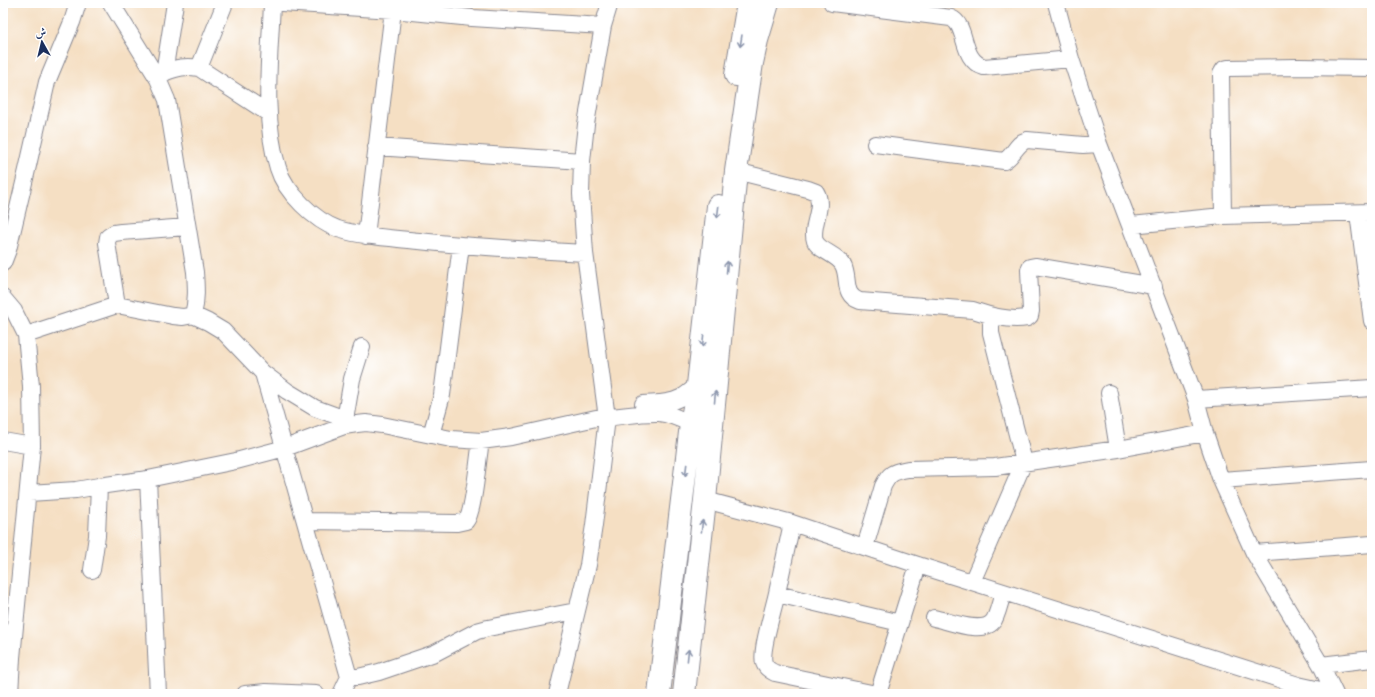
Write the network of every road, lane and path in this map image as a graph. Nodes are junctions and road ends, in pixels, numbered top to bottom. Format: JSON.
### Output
{"nodes":[{"id":1,"x":78,"y":3,"type":"edge"},
{"id":2,"x":111,"y":3,"type":"edge"},
{"id":3,"x":175,"y":3,"type":"edge"},
{"id":4,"x":225,"y":3,"type":"edge"},
{"id":5,"x":272,"y":3,"type":"edge"},
{"id":6,"x":282,"y":3,"type":"edge"},
{"id":7,"x":610,"y":3,"type":"edge"},
{"id":8,"x":748,"y":3,"type":"edge"},
{"id":9,"x":768,"y":3,"type":"edge"},
{"id":10,"x":832,"y":3,"type":"edge"},
{"id":11,"x":1056,"y":3,"type":"edge"},
{"id":12,"x":393,"y":6,"type":"edge"},
{"id":13,"x":603,"y":26,"type":"junction"},
{"id":14,"x":1071,"y":59,"type":"junction"},
{"id":15,"x":199,"y":68,"type":"junction"},
{"id":16,"x":1372,"y":68,"type":"edge"},
{"id":17,"x":161,"y":76,"type":"junction"},
{"id":18,"x":268,"y":113,"type":"junction"},
{"id":19,"x":875,"y":144,"type":"dead end"},
{"id":20,"x":1099,"y":144,"type":"junction"},
{"id":21,"x":376,"y":147,"type":"junction"},
{"id":22,"x":582,"y":161,"type":"junction"},
{"id":23,"x":736,"y":171,"type":"junction"},
{"id":24,"x":1365,"y":212,"type":"edge"},
{"id":25,"x":1223,"y":216,"type":"junction"},
{"id":26,"x":1131,"y":225,"type":"junction"},
{"id":27,"x":188,"y":227,"type":"junction"},
{"id":28,"x":366,"y":236,"type":"junction"},
{"id":29,"x":461,"y":245,"type":"junction"},
{"id":30,"x":585,"y":254,"type":"junction"},
{"id":31,"x":3,"y":263,"type":"edge"},
{"id":32,"x":1154,"y":286,"type":"junction"},
{"id":33,"x":3,"y":298,"type":"edge"},
{"id":34,"x":117,"y":304,"type":"junction"},
{"id":35,"x":1371,"y":304,"type":"edge"},
{"id":36,"x":194,"y":315,"type":"junction"},
{"id":37,"x":991,"y":316,"type":"junction"},
{"id":38,"x":1372,"y":320,"type":"edge"},
{"id":39,"x":26,"y":335,"type":"junction"},
{"id":40,"x":362,"y":346,"type":"dead end"},
{"id":41,"x":263,"y":373,"type":"junction"},
{"id":42,"x":698,"y":385,"type":"junction"},
{"id":43,"x":1372,"y":388,"type":"edge"},
{"id":44,"x":1109,"y":393,"type":"dead end"},
{"id":45,"x":1196,"y":400,"type":"junction"},
{"id":46,"x":603,"y":415,"type":"junction"},
{"id":47,"x":344,"y":423,"type":"junction"},
{"id":48,"x":692,"y":424,"type":"junction"},
{"id":49,"x":1205,"y":433,"type":"junction"},
{"id":50,"x":431,"y":435,"type":"junction"},
{"id":51,"x":3,"y":441,"type":"edge"},
{"id":52,"x":481,"y":441,"type":"junction"},
{"id":53,"x":32,"y":446,"type":"junction"},
{"id":54,"x":285,"y":448,"type":"junction"},
{"id":55,"x":1118,"y":449,"type":"junction"},
{"id":56,"x":1024,"y":462,"type":"junction"},
{"id":57,"x":1372,"y":469,"type":"edge"},
{"id":58,"x":148,"y":479,"type":"junction"},
{"id":59,"x":1221,"y":480,"type":"junction"},
{"id":60,"x":99,"y":486,"type":"junction"},
{"id":61,"x":29,"y":493,"type":"junction"},
{"id":62,"x":705,"y":500,"type":"junction"},
{"id":63,"x":306,"y":522,"type":"junction"},
{"id":64,"x":792,"y":524,"type":"junction"},
{"id":65,"x":1372,"y":544,"type":"edge"},
{"id":66,"x":865,"y":547,"type":"junction"},
{"id":67,"x":1254,"y":553,"type":"junction"},
{"id":68,"x":918,"y":565,"type":"junction"},
{"id":69,"x":92,"y":570,"type":"dead end"},
{"id":70,"x":972,"y":582,"type":"junction"},
{"id":71,"x":1003,"y":592,"type":"junction"},
{"id":72,"x":777,"y":594,"type":"junction"},
{"id":73,"x":576,"y":611,"type":"junction"},
{"id":74,"x":934,"y":618,"type":"dead end"},
{"id":75,"x":900,"y":624,"type":"junction"},
{"id":76,"x":1372,"y":659,"type":"edge"},
{"id":77,"x":1321,"y":665,"type":"junction"},
{"id":78,"x":349,"y":677,"type":"junction"},
{"id":79,"x":10,"y":694,"type":"edge"},
{"id":80,"x":158,"y":694,"type":"edge"},
{"id":81,"x":245,"y":694,"type":"edge"},
{"id":82,"x":316,"y":694,"type":"edge"},
{"id":83,"x":341,"y":694,"type":"edge"},
{"id":84,"x":557,"y":694,"type":"edge"},
{"id":85,"x":659,"y":694,"type":"edge"},
{"id":86,"x":684,"y":694,"type":"edge"},
{"id":87,"x":877,"y":694,"type":"edge"},
{"id":88,"x":1334,"y":694,"type":"edge"}],
"edges":[{"from":1,"to":31,"type":"street"},
{"from":2,"to":17,"type":"street"},
{"from":3,"to":17,"type":"street"},
{"from":4,"to":15,"type":"street"},
{"from":5,"to":18,"type":"street"},
{"from":6,"to":12,"type":"street"},
{"from":7,"to":13,"type":"street"},
{"from":8,"to":42,"type":"highway","one_way":true},
{"from":9,"to":23,"type":"highway"},
{"from":10,"to":14,"type":"street"},
{"from":11,"to":14,"type":"street"},
{"from":12,"to":13,"type":"street"},
{"from":12,"to":21,"type":"street"},
{"from":13,"to":22,"type":"street"},
{"from":14,"to":20,"type":"street"},
{"from":15,"to":17,"type":"street"},
{"from":15,"to":18,"type":"street"},
{"from":16,"to":25,"type":"street"},
{"from":17,"to":27,"type":"street"},
{"from":18,"to":28,"type":"street"},
{"from":19,"to":20,"type":"street"},
{"from":20,"to":26,"type":"street"},
{"from":21,"to":22,"type":"street"},
{"from":21,"to":28,"type":"street"},
{"from":22,"to":30,"type":"street"},
{"from":23,"to":37,"type":"street"},
{"from":62,"to":23,"type":"highway","one_way":true},
{"from":24,"to":25,"type":"street"},
{"from":24,"to":35,"type":"street"},
{"from":25,"to":26,"type":"street"},
{"from":26,"to":32,"type":"street"},
{"from":27,"to":34,"type":"street"},
{"from":27,"to":36,"type":"street"},
{"from":28,"to":29,"type":"street"},
{"from":29,"to":30,"type":"street"},
{"from":29,"to":50,"type":"street"},
{"from":30,"to":46,"type":"street"},
{"from":32,"to":37,"type":"street"},
{"from":32,"to":45,"type":"street"},
{"from":33,"to":39,"type":"street"},
{"from":34,"to":36,"type":"street"},
{"from":34,"to":39,"type":"street"},
{"from":35,"to":38,"type":"street"},
{"from":36,"to":41,"type":"street"},
{"from":37,"to":56,"type":"street"},
{"from":39,"to":53,"type":"street"},
{"from":40,"to":47,"type":"street"},
{"from":41,"to":47,"type":"street"},
{"from":41,"to":54,"type":"street"},
{"from":42,"to":46,"type":"street"},
{"from":42,"to":48,"type":"highway"},
{"from":43,"to":45,"type":"street"},
{"from":44,"to":55,"type":"street"},
{"from":45,"to":49,"type":"street"},
{"from":46,"to":48,"type":"street"},
{"from":46,"to":52,"type":"street"},
{"from":46,"to":73,"type":"street"},
{"from":47,"to":50,"type":"street"},
{"from":47,"to":54,"type":"street"},
{"from":48,"to":85,"type":"highway","one_way":true},
{"from":49,"to":55,"type":"street"},
{"from":49,"to":59,"type":"street"},
{"from":50,"to":52,"type":"street"},
{"from":51,"to":53,"type":"street"},
{"from":52,"to":63,"type":"street"},
{"from":53,"to":61,"type":"street"},
{"from":54,"to":58,"type":"street"},
{"from":54,"to":63,"type":"street"},
{"from":55,"to":56,"type":"street"},
{"from":56,"to":66,"type":"street"},
{"from":56,"to":70,"type":"street"},
{"from":57,"to":59,"type":"street"},
{"from":58,"to":60,"type":"street"},
{"from":58,"to":80,"type":"street"},
{"from":59,"to":67,"type":"street"},
{"from":60,"to":61,"type":"street"},
{"from":60,"to":69,"type":"street"},
{"from":61,"to":79,"type":"street"},
{"from":62,"to":64,"type":"street"},
{"from":86,"to":62,"type":"highway","one_way":true},
{"from":63,"to":78,"type":"street"},
{"from":64,"to":66,"type":"street"},
{"from":64,"to":72,"type":"street"},
{"from":65,"to":67,"type":"street"},
{"from":66,"to":68,"type":"street"},
{"from":67,"to":77,"type":"street"},
{"from":68,"to":70,"type":"street"},
{"from":68,"to":75,"type":"street"},
{"from":70,"to":71,"type":"street"},
{"from":71,"to":74,"type":"street"},
{"from":71,"to":88,"type":"street"},
{"from":72,"to":75,"type":"street"},
{"from":72,"to":87,"type":"street"},
{"from":73,"to":78,"type":"street"},
{"from":73,"to":84,"type":"street"},
{"from":75,"to":87,"type":"street"},
{"from":76,"to":77,"type":"street"},
{"from":77,"to":88,"type":"street"},
{"from":78,"to":83,"type":"street"},
{"from":81,"to":82,"type":"street"}]}
